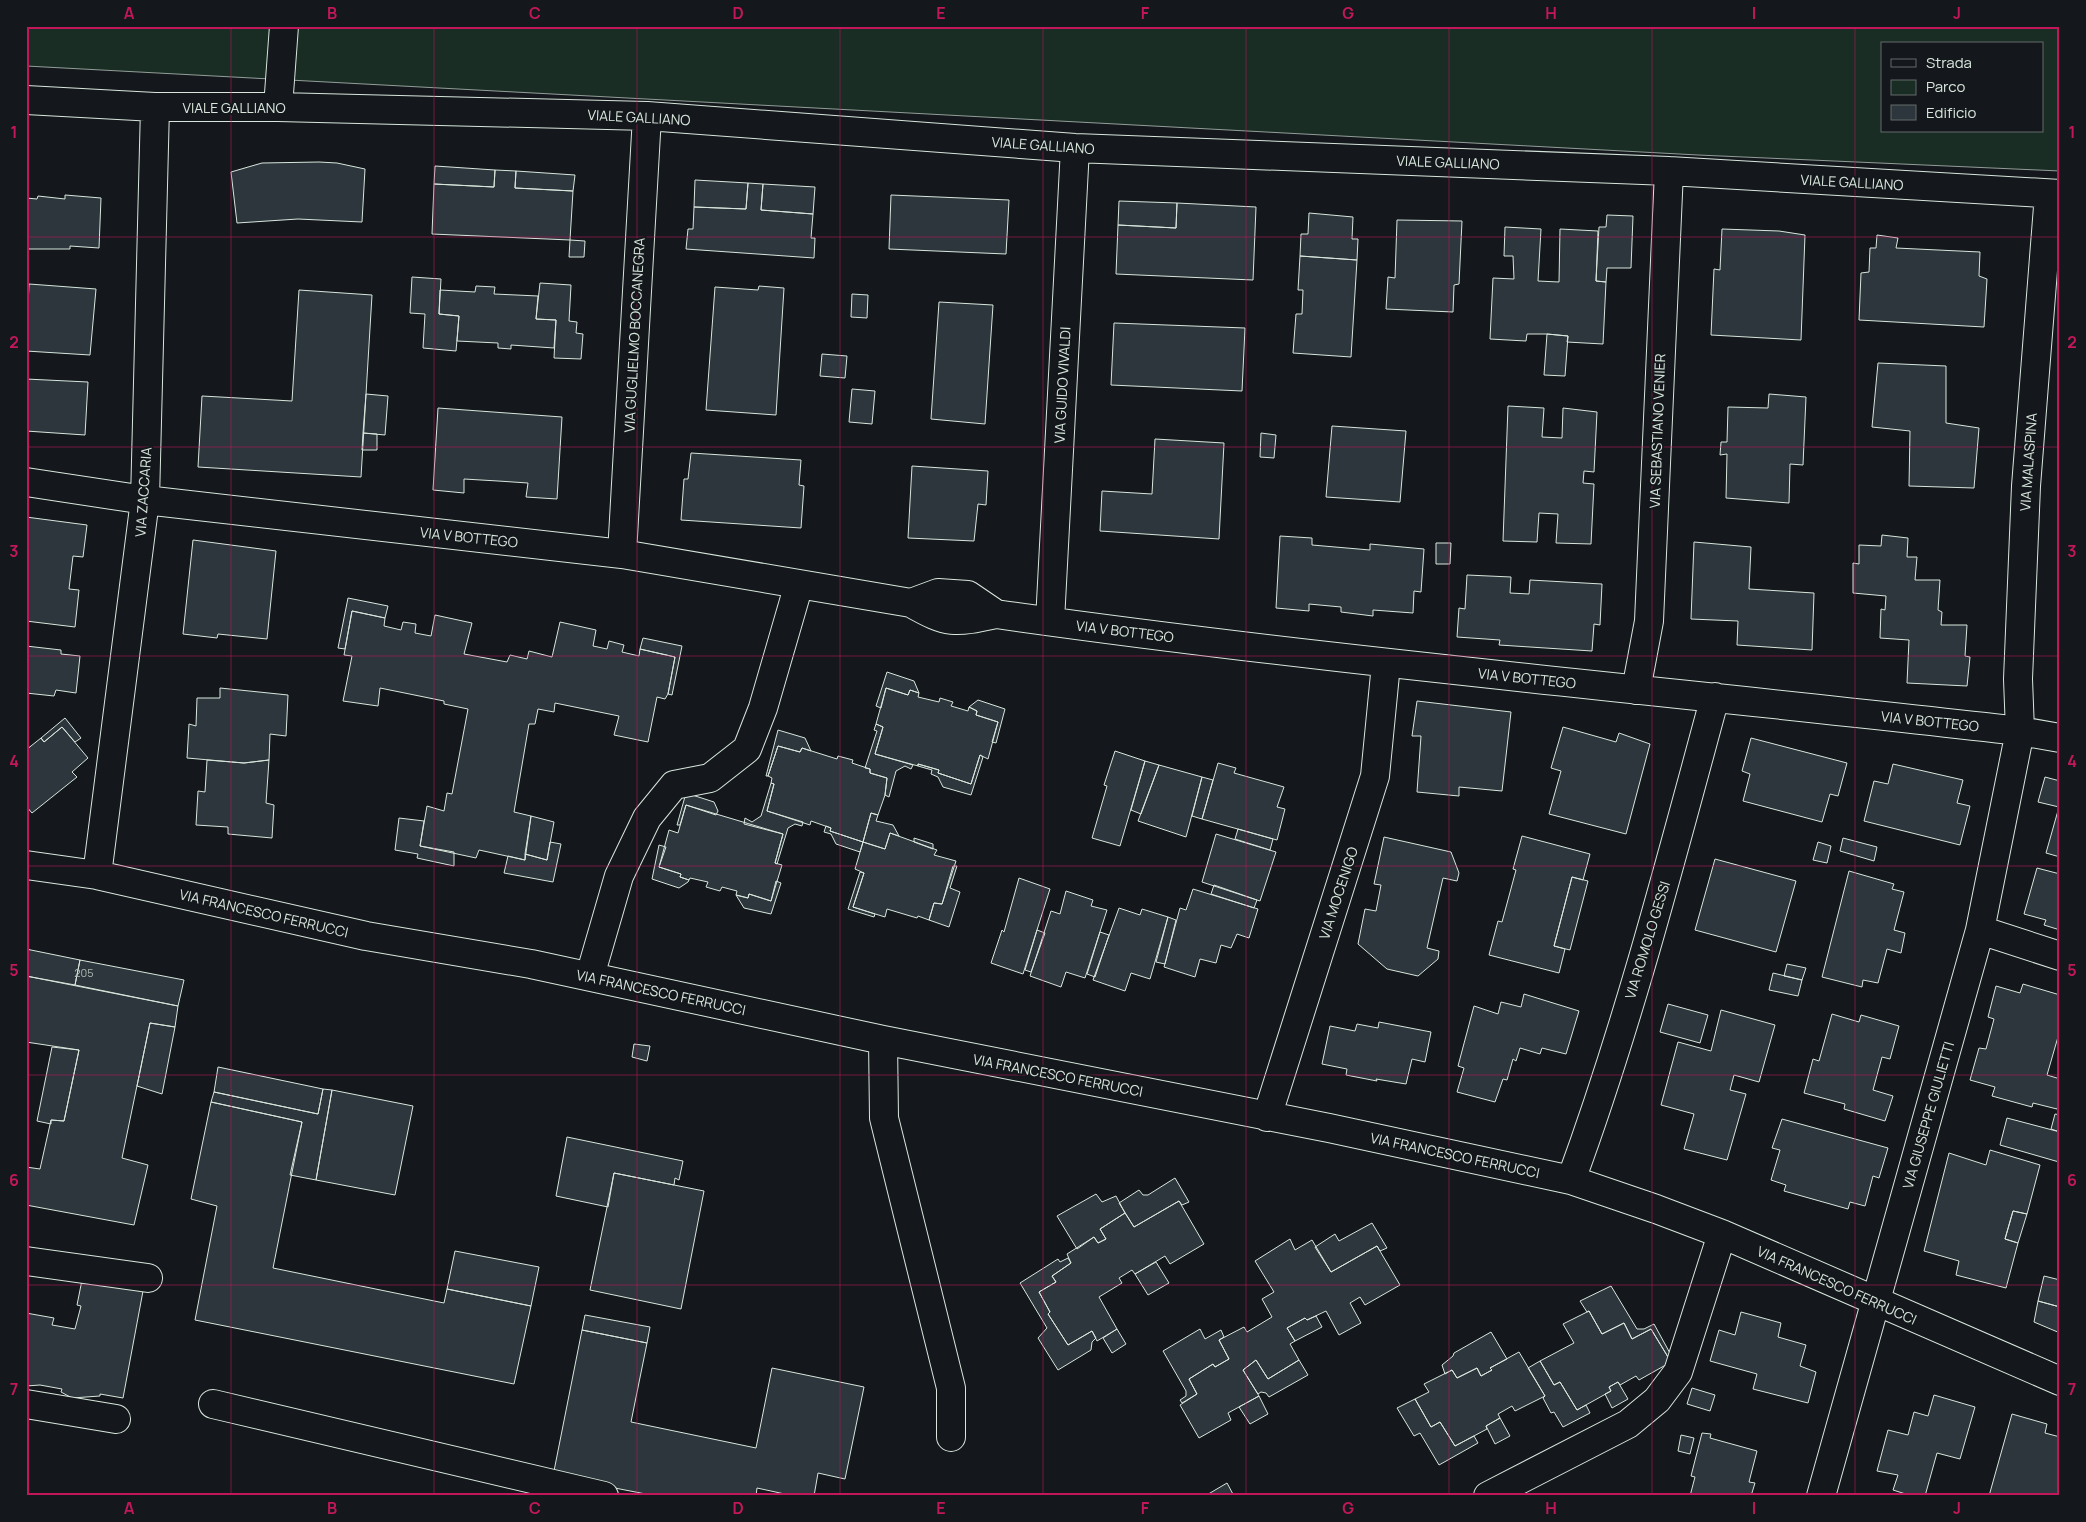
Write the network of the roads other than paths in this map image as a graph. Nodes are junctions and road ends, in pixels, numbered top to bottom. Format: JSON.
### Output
{"nodes":[{"id":1,"x":284,"y":26,"type":"edge"},
{"id":2,"x":26,"y":100,"type":"edge"},
{"id":3,"x":155,"y":107,"type":"junction"},
{"id":4,"x":278,"y":107,"type":"junction"},
{"id":5,"x":647,"y":116,"type":"junction"},
{"id":6,"x":1075,"y":148,"type":"junction"},
{"id":7,"x":1669,"y":171,"type":"junction"},
{"id":8,"x":2054,"y":194,"type":"edge"},
{"id":9,"x":26,"y":482,"type":"edge"},
{"id":10,"x":145,"y":500,"type":"junction"},
{"id":11,"x":622,"y":554,"type":"junction"},
{"id":12,"x":799,"y":584,"type":"junction"},
{"id":13,"x":1050,"y":622,"type":"junction"},
{"id":14,"x":1386,"y":664,"type":"junction"},
{"id":15,"x":1636,"y":690,"type":"junction"},
{"id":16,"x":1715,"y":696,"type":"junction"},
{"id":17,"x":2020,"y":731,"type":"junction"},
{"id":18,"x":2060,"y":738,"type":"edge"},
{"id":19,"x":26,"y":864,"type":"edge"},
{"id":20,"x":97,"y":875,"type":"junction"},
{"id":21,"x":1980,"y":930,"type":"junction"},
{"id":22,"x":2060,"y":956,"type":"edge"},
{"id":23,"x":590,"y":976,"type":"junction"},
{"id":24,"x":883,"y":1040,"type":"junction"},
{"id":25,"x":1267,"y":1117,"type":"junction"},
{"id":26,"x":1571,"y":1180,"type":"junction"},
{"id":27,"x":1722,"y":1234,"type":"junction"},
{"id":28,"x":26,"y":1261,"type":"edge"},
{"id":29,"x":148,"y":1278,"type":"dead end"},
{"id":30,"x":1875,"y":1302,"type":"junction"},
{"id":31,"x":2060,"y":1381,"type":"edge"},
{"id":32,"x":26,"y":1404,"type":"edge"},
{"id":33,"x":213,"y":1404,"type":"dead end"},
{"id":34,"x":116,"y":1420,"type":"dead end"},
{"id":35,"x":951,"y":1437,"type":"dead end"},
{"id":36,"x":604,"y":1496,"type":"edge"},
{"id":37,"x":1488,"y":1496,"type":"edge"},
{"id":38,"x":1821,"y":1496,"type":"edge"}],
"edges":[{"from":1,"to":4,"type":"street"},
{"from":2,"to":3,"type":"street","name":"VIALE GALLIANO"},
{"from":3,"to":4,"type":"street","name":"VIALE GALLIANO"},
{"from":3,"to":10,"type":"street","name":"VIA ZACCARIA"},
{"from":4,"to":5,"type":"street","name":"VIALE GALLIANO"},
{"from":5,"to":6,"type":"street","name":"VIALE GALLIANO"},
{"from":5,"to":11,"type":"street","name":"VIA GUGLIELMO BOCCANEGRA"},
{"from":6,"to":7,"type":"street","name":"VIALE GALLIANO"},
{"from":6,"to":13,"type":"street","name":"VIA GUIDO VIVALDI"},
{"from":7,"to":8,"type":"street","name":"VIALE GALLIANO"},
{"from":7,"to":15,"type":"street","name":"VIA SEBASTIANO VENIER"},
{"from":8,"to":17,"type":"street","name":"VIA MALASPINA"},
{"from":9,"to":10,"type":"street","name":"VIA V BOTTEGO"},
{"from":10,"to":11,"type":"street","name":"VIA V BOTTEGO"},
{"from":10,"to":20,"type":"street","name":"VIA ZACCARIA"},
{"from":11,"to":12,"type":"street","name":"VIA V BOTTEGO"},
{"from":12,"to":13,"type":"street","name":"VIA V BOTTEGO"},
{"from":12,"to":23,"type":"street"},
{"from":13,"to":14,"type":"street","name":"VIA V BOTTEGO"},
{"from":14,"to":15,"type":"street","name":"VIA V BOTTEGO"},
{"from":14,"to":25,"type":"street","name":"VIA MOCENIGO"},
{"from":15,"to":16,"type":"street","name":"VIA V BOTTEGO"},
{"from":16,"to":17,"type":"street","name":"VIA V BOTTEGO"},
{"from":16,"to":26,"type":"street","name":"VIA ROMOLO GESSI"},
{"from":17,"to":18,"type":"street","name":"VIA V BOTTEGO"},
{"from":17,"to":21,"type":"street","name":"VIA GIUSEPPE GIULIETTI"},
{"from":19,"to":20,"type":"street","name":"VIA FRANCESCO FERRUCCI"},
{"from":20,"to":23,"type":"street","name":"VIA FRANCESCO FERRUCCI"},
{"from":21,"to":22,"type":"street"},
{"from":21,"to":30,"type":"street","name":"VIA GIUSEPPE GIULIETTI"},
{"from":23,"to":24,"type":"street","name":"VIA FRANCESCO FERRUCCI"},
{"from":24,"to":25,"type":"street","name":"VIA FRANCESCO FERRUCCI"},
{"from":24,"to":35,"type":"street"},
{"from":25,"to":26,"type":"street","name":"VIA FRANCESCO FERRUCCI"},
{"from":26,"to":27,"type":"street","name":"VIA FRANCESCO FERRUCCI"},
{"from":27,"to":30,"type":"street","name":"VIA FRANCESCO FERRUCCI"},
{"from":27,"to":37,"type":"street"},
{"from":28,"to":29,"type":"street"},
{"from":30,"to":31,"type":"street","name":"VIA FRANCESCO FERRUCCI"},
{"from":30,"to":38,"type":"street","name":"VIA GIUSEPPE GIULIETTI"},
{"from":32,"to":34,"type":"street"},
{"from":33,"to":36,"type":"street"}]}
